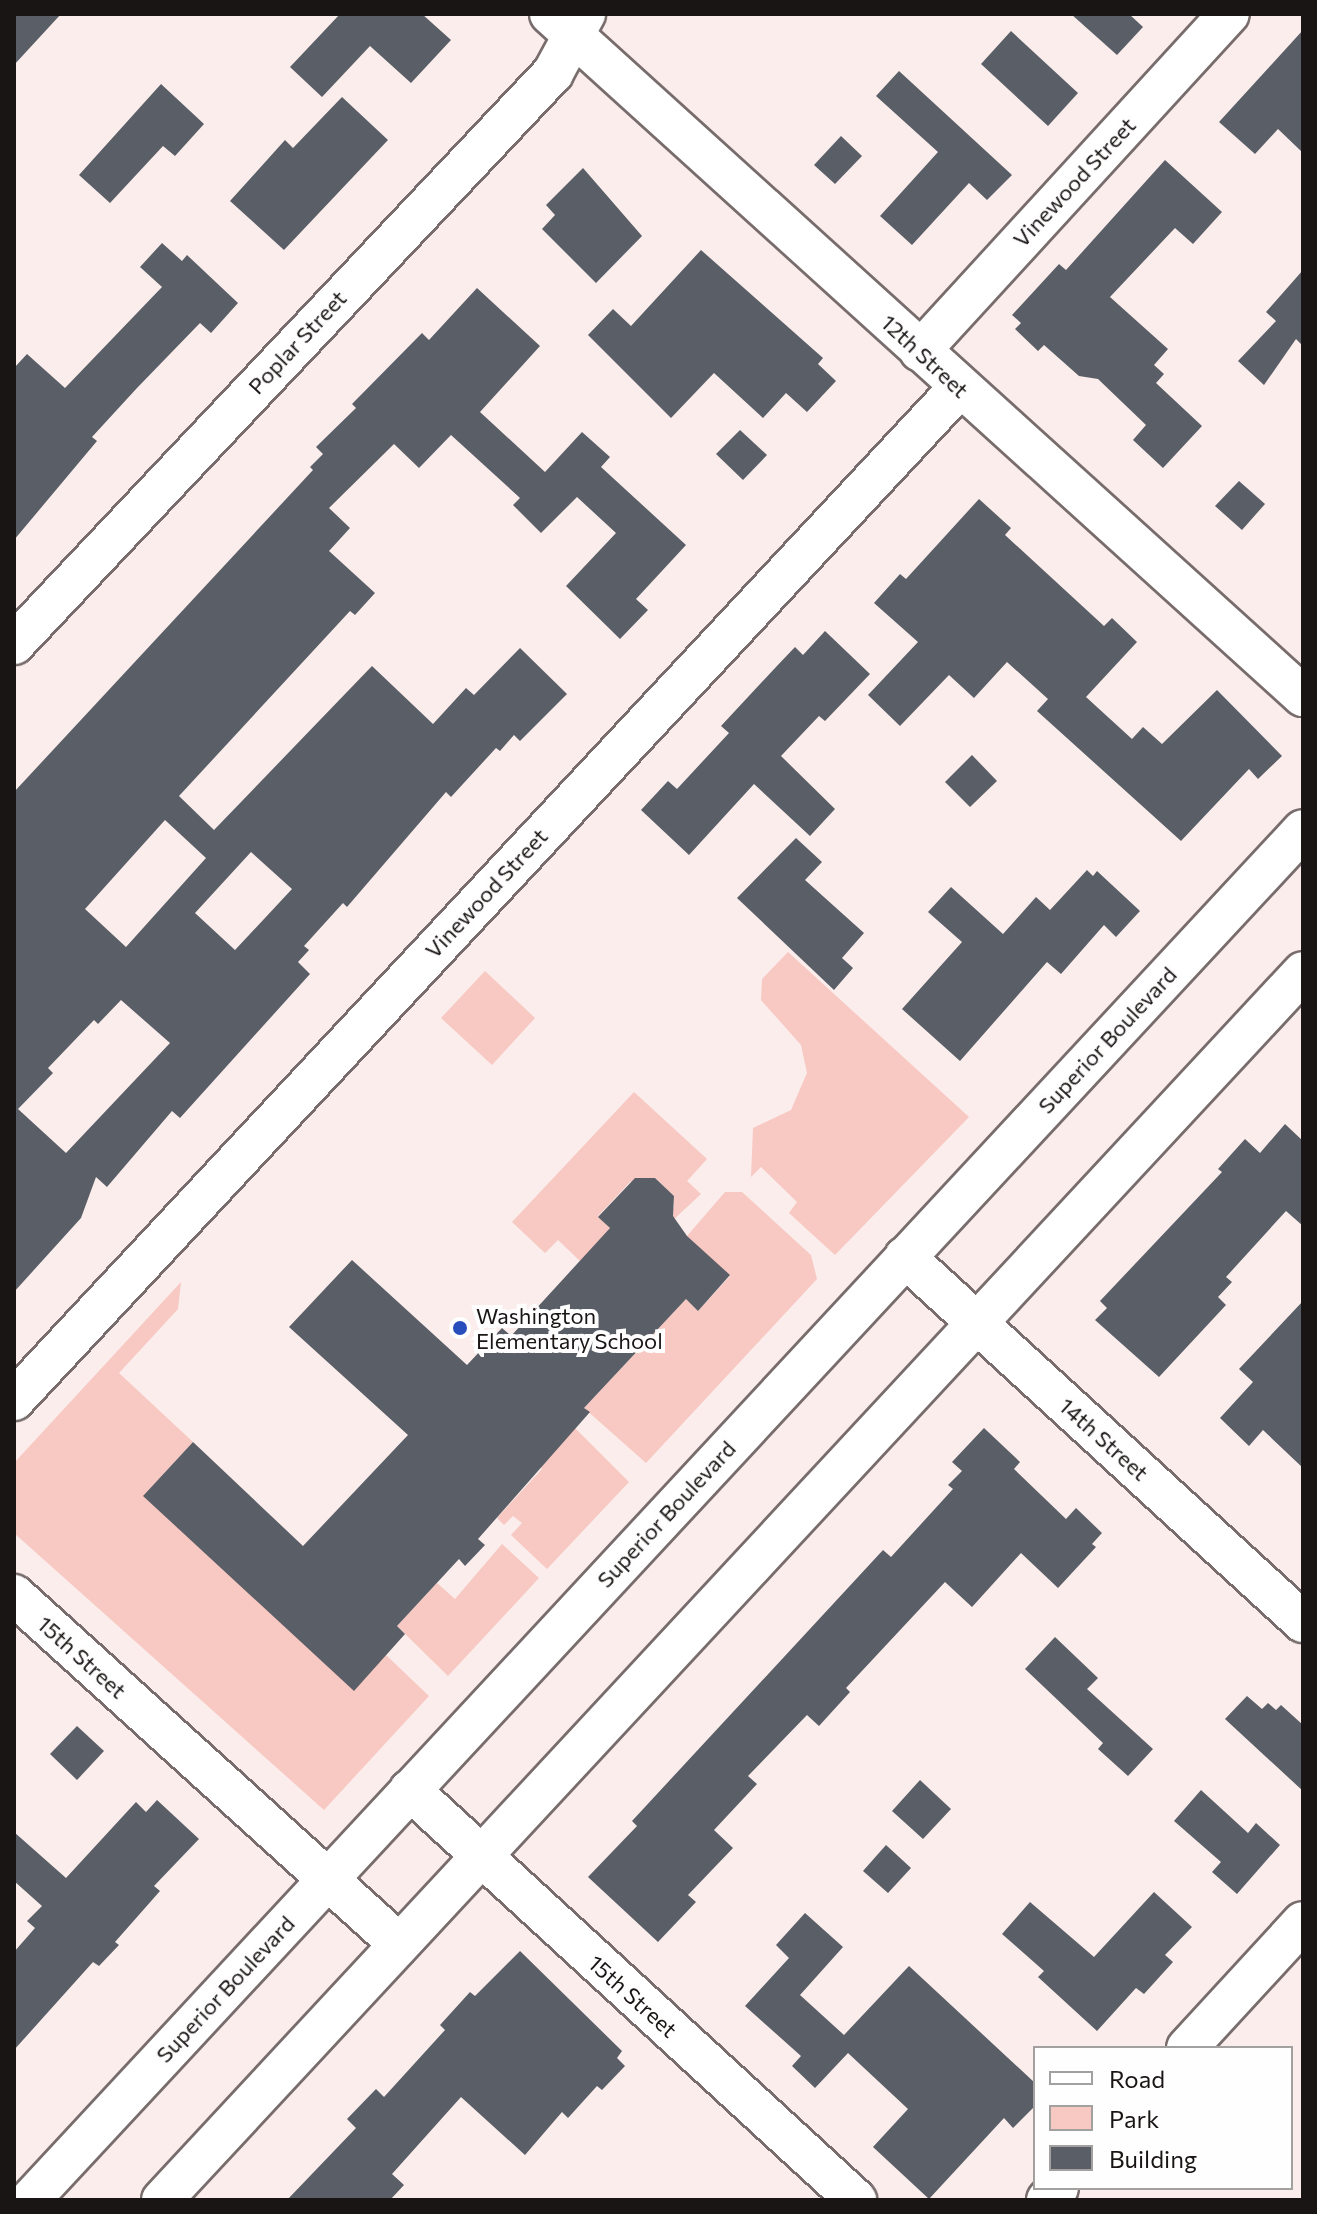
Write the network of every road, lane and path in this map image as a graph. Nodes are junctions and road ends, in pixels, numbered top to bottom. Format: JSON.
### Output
{"nodes":[{"id":1,"x":1229,"y":14,"type":"edge"},
{"id":2,"x":569,"y":21,"type":"edge"},
{"id":3,"x":920,"y":351,"type":"junction"},
{"id":4,"x":959,"y":388,"type":"junction"},
{"id":5,"x":14,"y":644,"type":"edge"},
{"id":6,"x":1303,"y":696,"type":"edge"},
{"id":7,"x":1303,"y":830,"type":"edge"},
{"id":8,"x":1303,"y":972,"type":"edge"},
{"id":9,"x":905,"y":1257,"type":"junction"},
{"id":10,"x":976,"y":1323,"type":"junction"},
{"id":11,"x":14,"y":1400,"type":"edge"},
{"id":12,"x":14,"y":1595,"type":"edge"},
{"id":13,"x":1303,"y":1622,"type":"edge"},
{"id":14,"x":410,"y":1790,"type":"junction"},
{"id":15,"x":480,"y":1856,"type":"junction"},
{"id":16,"x":328,"y":1878,"type":"junction"},
{"id":17,"x":1303,"y":1922,"type":"edge"},
{"id":18,"x":399,"y":1944,"type":"junction"},
{"id":19,"x":1189,"y":2046,"type":"edge"},
{"id":20,"x":30,"y":2200,"type":"edge"},
{"id":21,"x":162,"y":2200,"type":"edge"},
{"id":22,"x":856,"y":2200,"type":"edge"}],
"edges":[{"from":1,"to":3,"type":"street","name":"Vinewood Street"},
{"from":2,"to":3,"type":"street","name":"12th Street"},
{"from":2,"to":5,"type":"street","name":"Poplar Street"},
{"from":3,"to":4,"type":"street","name":"12th Street"},
{"from":4,"to":6,"type":"street","name":"12th Street"},
{"from":4,"to":11,"type":"street","name":"Vinewood Street"},
{"from":7,"to":9,"type":"street","name":"Superior Boulevard"},
{"from":8,"to":10,"type":"street"},
{"from":9,"to":10,"type":"street","name":"14th Street"},
{"from":9,"to":14,"type":"street","name":"Superior Boulevard"},
{"from":10,"to":13,"type":"street","name":"14th Street"},
{"from":10,"to":15,"type":"street"},
{"from":12,"to":16,"type":"street","name":"15th Street"},
{"from":14,"to":15,"type":"street","name":"15th Street"},
{"from":14,"to":16,"type":"street","name":"Superior Boulevard"},
{"from":15,"to":18,"type":"street"},
{"from":15,"to":22,"type":"street","name":"15th Street"},
{"from":16,"to":18,"type":"street","name":"15th Street"},
{"from":16,"to":20,"type":"street","name":"Superior Boulevard"},
{"from":17,"to":19,"type":"street"},
{"from":18,"to":21,"type":"street"}]}
